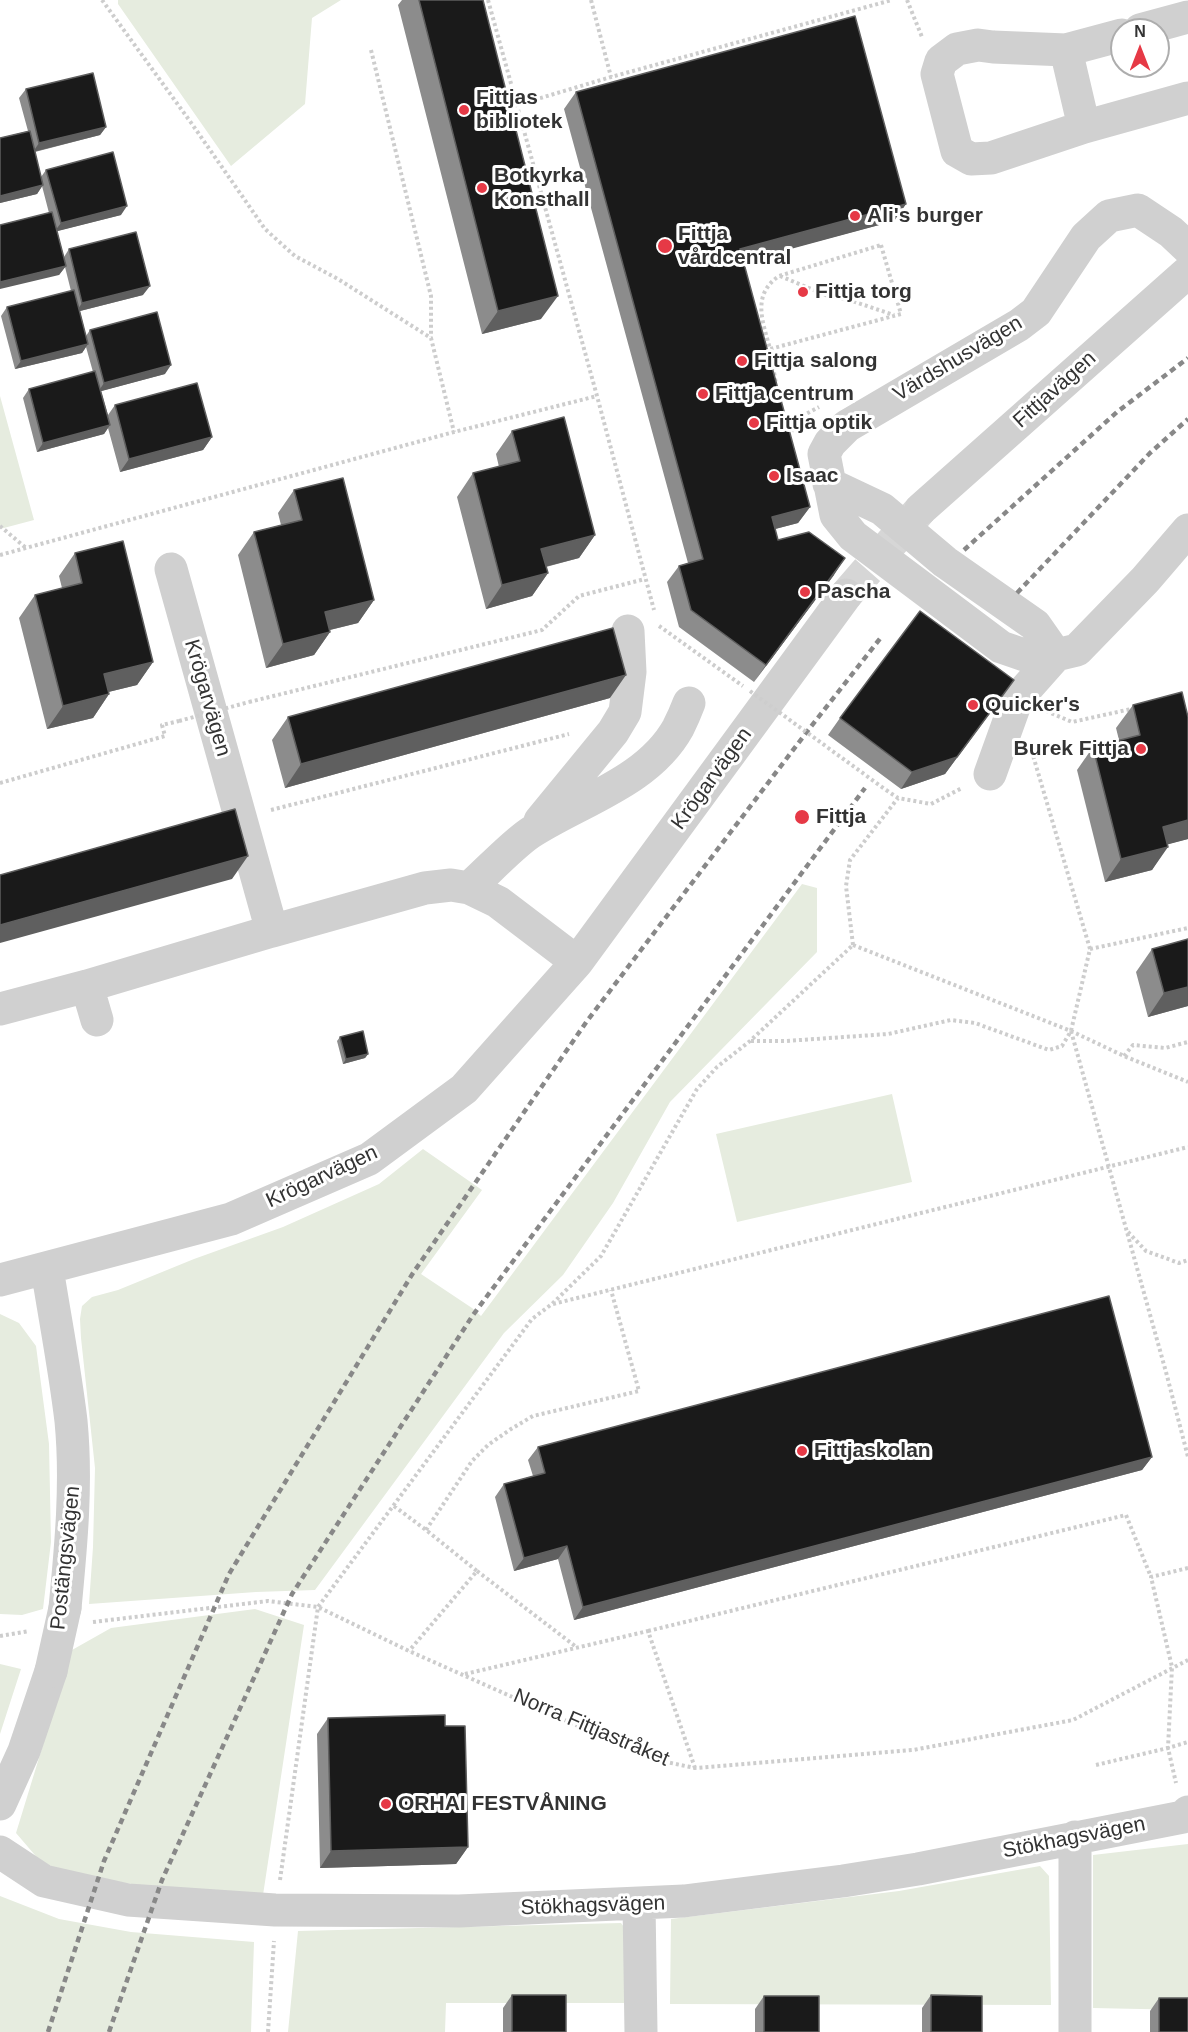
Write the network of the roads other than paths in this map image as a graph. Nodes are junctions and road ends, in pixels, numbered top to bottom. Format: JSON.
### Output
{"nodes":[{"id":1,"x":1188,"y":17,"type":"edge"},
{"id":2,"x":1170,"y":22,"type":"edge"},
{"id":3,"x":1110,"y":38,"type":"edge"},
{"id":4,"x":1066,"y":50,"type":"junction"},
{"id":5,"x":1188,"y":98,"type":"edge"},
{"id":6,"x":1084,"y":127,"type":"junction"},
{"id":7,"x":1188,"y":248,"type":"edge"},
{"id":8,"x":1188,"y":272,"type":"edge"},
{"id":9,"x":921,"y":509,"type":"tunnel mouth"},
{"id":10,"x":1188,"y":530,"type":"edge"},
{"id":11,"x":171,"y":569,"type":"dead end"},
{"id":12,"x":846,"y":595,"type":"tunnel mouth"},
{"id":13,"x":647,"y":623,"type":"road end"},
{"id":14,"x":1056,"y":656,"type":"junction"},
{"id":15,"x":689,"y":703,"type":"dead end"},
{"id":16,"x":990,"y":774,"type":"road end"},
{"id":17,"x":529,"y":834,"type":"junction"},
{"id":18,"x":469,"y":888,"type":"junction"},
{"id":19,"x":272,"y":931,"type":"junction"},
{"id":20,"x":577,"y":962,"type":"junction"},
{"id":21,"x":87,"y":986,"type":"junction"},
{"id":22,"x":0,"y":1009,"type":"edge"},
{"id":23,"x":98,"y":1020,"type":"dead end"},
{"id":24,"x":46,"y":1268,"type":"junction"},
{"id":25,"x":0,"y":1280,"type":"edge"},
{"id":26,"x":0,"y":1804,"type":"edge"},
{"id":27,"x":1186,"y":1815,"type":"edge"},
{"id":28,"x":1075,"y":1837,"type":"junction"},
{"id":29,"x":0,"y":1852,"type":"edge"},
{"id":30,"x":639,"y":1905,"type":"junction"},
{"id":31,"x":641,"y":2032,"type":"edge"},
{"id":32,"x":1074,"y":2032,"type":"edge"}],
"edges":[{"from":1,"to":2,"type":"street"},
{"from":3,"to":4,"type":"street"},
{"from":4,"to":6,"type":"street"},
{"from":4,"to":6,"type":"street"},
{"from":5,"to":6,"type":"street"},
{"from":7,"to":14,"type":"street","name":"Värdshusvägen"},
{"from":8,"to":9,"type":"street","name":"Fittjavägen"},
{"from":10,"to":14,"type":"street","name":"Värdshusvägen"},
{"from":11,"to":19,"type":"street","name":"Krögarvägen"},
{"from":12,"to":20,"type":"street","name":"Krögarvägen"},
{"from":13,"to":17,"type":"street"},
{"from":14,"to":16,"type":"street"},
{"from":15,"to":17,"type":"street"},
{"from":17,"to":18,"type":"street"},
{"from":18,"to":19,"type":"street"},
{"from":18,"to":20,"type":"street"},
{"from":19,"to":21,"type":"street"},
{"from":20,"to":24,"type":"street","name":"Krögarvägen"},
{"from":21,"to":22,"type":"street"},
{"from":21,"to":23,"type":"street"},
{"from":24,"to":25,"type":"street","name":"Krögarvägen"},
{"from":24,"to":26,"type":"street","name":"Postängsvägen","bridge":true},
{"from":27,"to":28,"type":"street","name":"Stökhagsvägen"},
{"from":28,"to":30,"type":"street","name":"Stökhagsvägen"},
{"from":28,"to":32,"type":"street"},
{"from":29,"to":30,"type":"street","name":"Stökhagsvägen"},
{"from":30,"to":31,"type":"street"}]}
